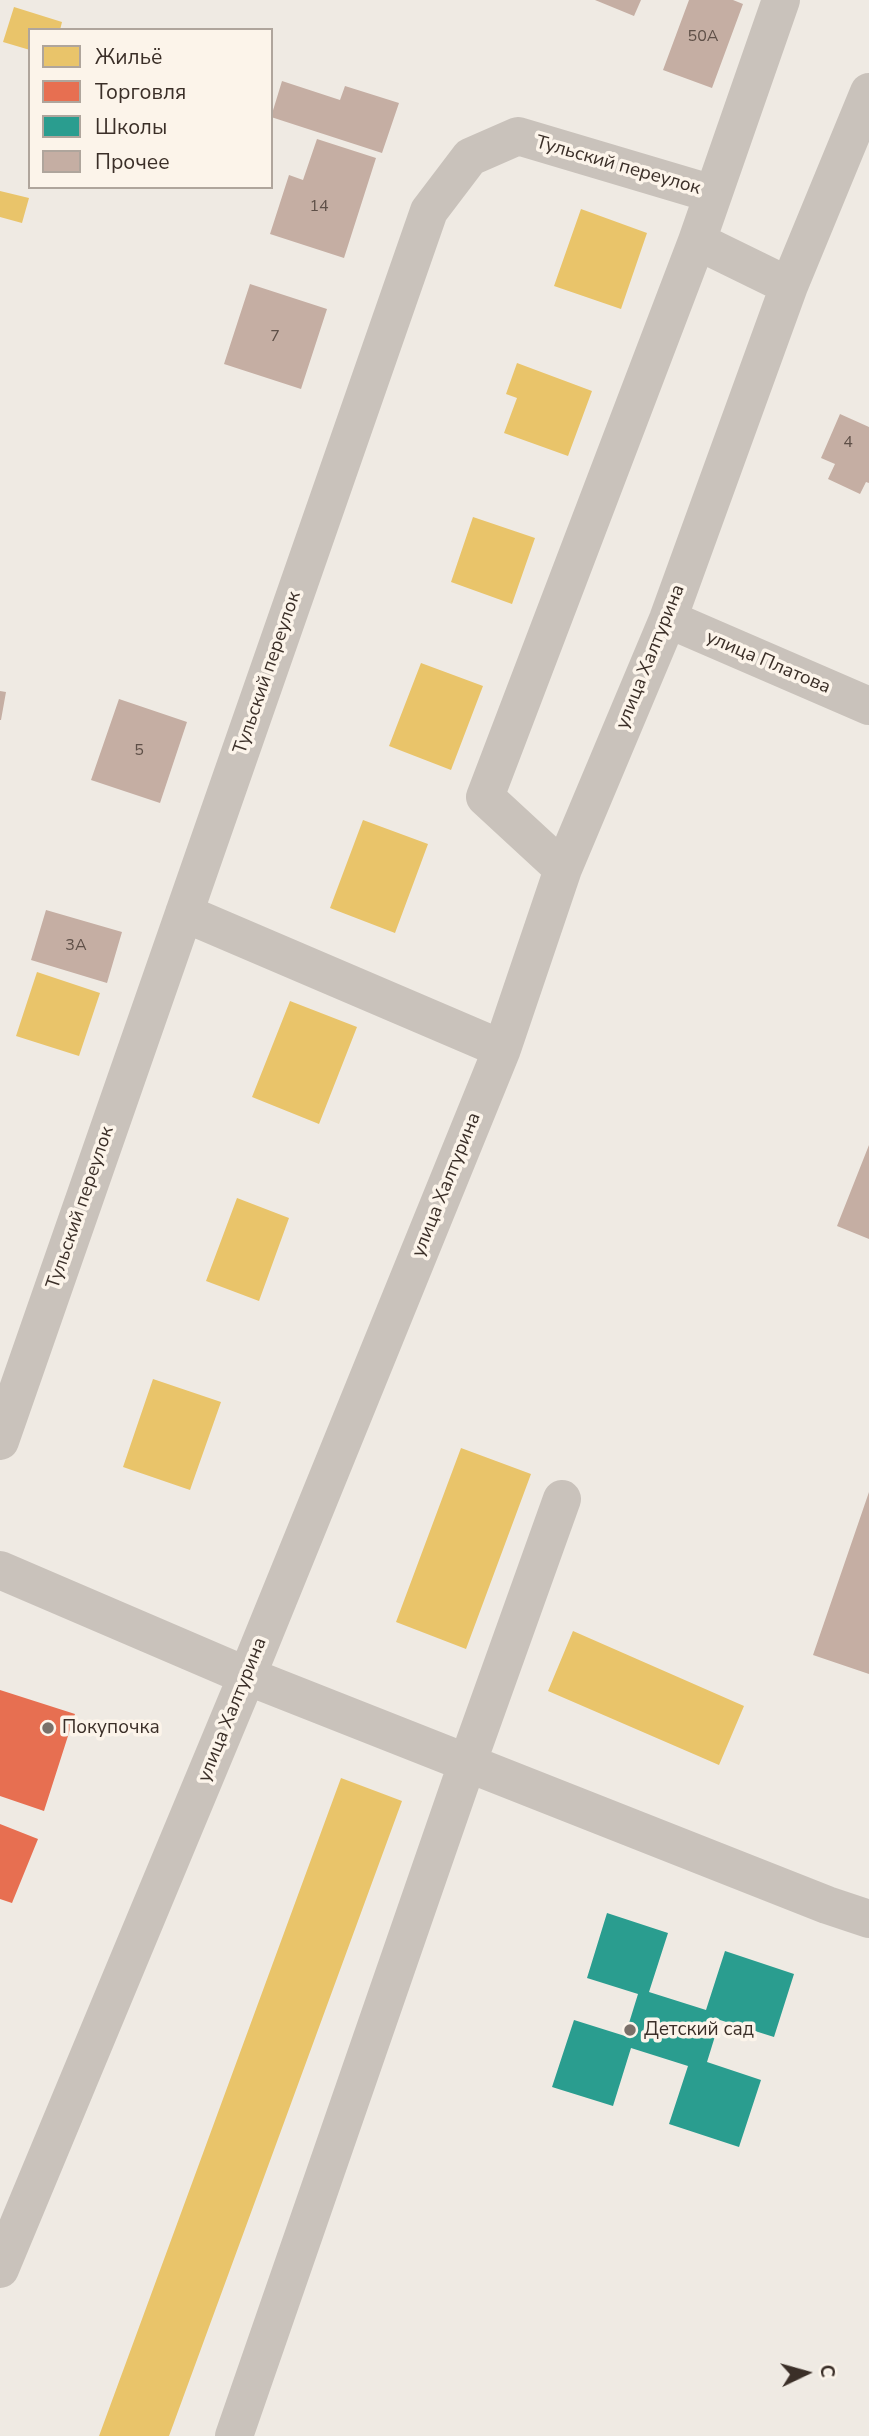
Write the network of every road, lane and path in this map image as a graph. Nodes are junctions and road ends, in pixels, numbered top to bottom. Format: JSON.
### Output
{"nodes":[{"id":1,"x":781,"y":0,"type":"edge"},
{"id":2,"x":869,"y":92,"type":"edge"},
{"id":3,"x":713,"y":194,"type":"junction"},
{"id":4,"x":697,"y":241,"type":"junction"},
{"id":5,"x":789,"y":286,"type":"junction"},
{"id":6,"x":668,"y":619,"type":"junction"},
{"id":7,"x":869,"y":706,"type":"edge"},
{"id":8,"x":563,"y":869,"type":"junction"},
{"id":9,"x":184,"y":913,"type":"junction"},
{"id":10,"x":502,"y":1049,"type":"junction"},
{"id":11,"x":0,"y":1441,"type":"edge"},
{"id":12,"x":562,"y":1499,"type":"dead end"},
{"id":13,"x":0,"y":1570,"type":"edge"},
{"id":14,"x":247,"y":1676,"type":"junction"},
{"id":15,"x":467,"y":1764,"type":"junction"},
{"id":16,"x":869,"y":1919,"type":"edge"},
{"id":17,"x":0,"y":2269,"type":"edge"},
{"id":18,"x":234,"y":2436,"type":"edge"}],
"edges":[{"from":1,"to":3,"type":"street"},
{"from":2,"to":5,"type":"street","name":"улица Халтурина"},
{"from":3,"to":4,"type":"street"},
{"from":3,"to":9,"type":"street","name":"Тульский переулок"},
{"from":4,"to":5,"type":"street"},
{"from":4,"to":8,"type":"street"},
{"from":5,"to":6,"type":"street","name":"улица Халтурина"},
{"from":6,"to":7,"type":"street","name":"улица Платова"},
{"from":6,"to":8,"type":"street","name":"улица Халтурина"},
{"from":8,"to":10,"type":"street","name":"улица Халтурина"},
{"from":9,"to":10,"type":"street"},
{"from":9,"to":11,"type":"street","name":"Тульский переулок"},
{"from":10,"to":14,"type":"street","name":"улица Халтурина"},
{"from":12,"to":15,"type":"street"},
{"from":13,"to":14,"type":"street"},
{"from":14,"to":15,"type":"street"},
{"from":14,"to":17,"type":"street","name":"улица Халтурина"},
{"from":15,"to":16,"type":"street"},
{"from":15,"to":18,"type":"street"}]}
